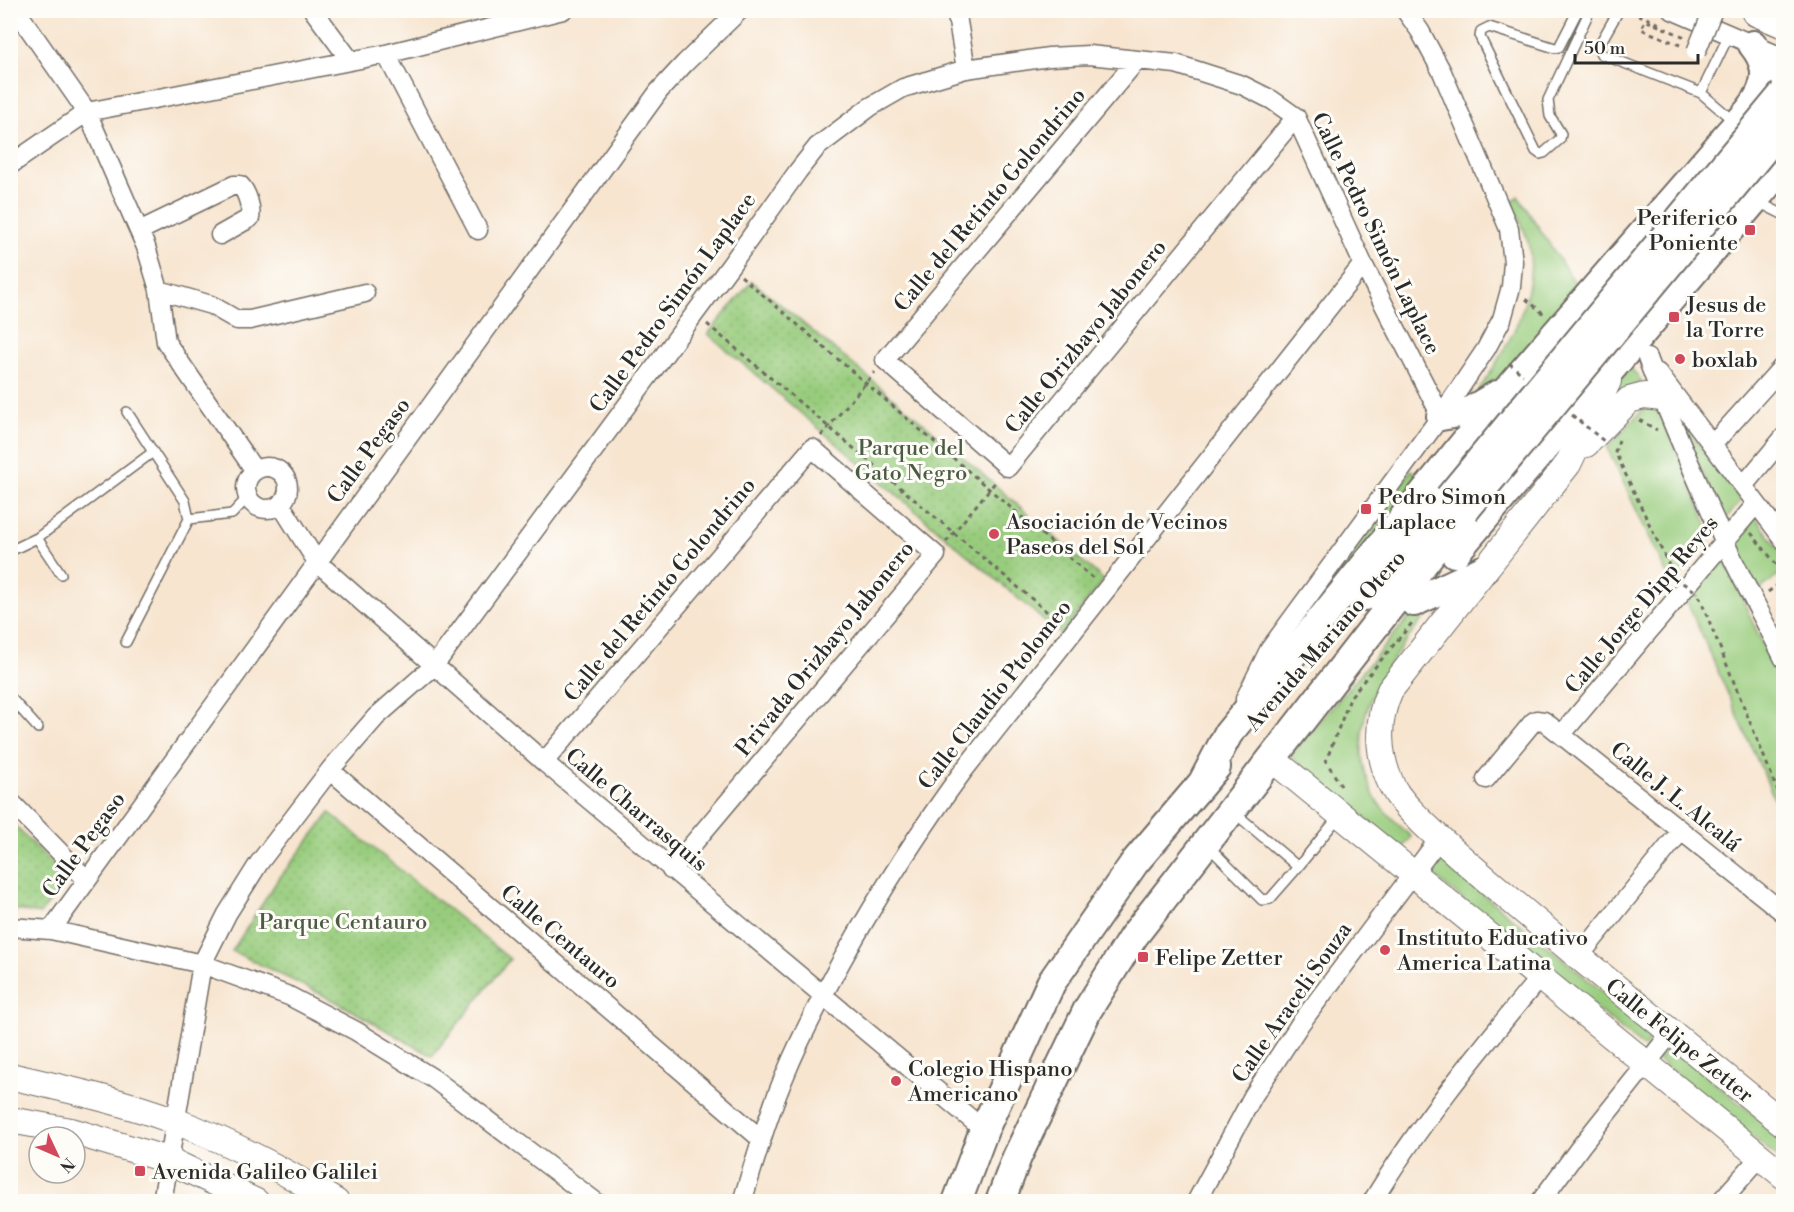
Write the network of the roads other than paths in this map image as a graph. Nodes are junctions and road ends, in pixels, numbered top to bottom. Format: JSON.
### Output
{"nodes":[{"id":1,"x":16,"y":10,"type":"edge"},
{"id":2,"x":313,"y":10,"type":"edge"},
{"id":3,"x":740,"y":10,"type":"edge"},
{"id":4,"x":956,"y":10,"type":"edge"},
{"id":5,"x":1405,"y":10,"type":"edge"},
{"id":6,"x":1578,"y":10,"type":"edge"},
{"id":7,"x":1590,"y":10,"type":"edge"},
{"id":8,"x":1619,"y":10,"type":"edge"},
{"id":9,"x":1672,"y":10,"type":"edge"},
{"id":10,"x":1713,"y":10,"type":"edge"},
{"id":11,"x":1758,"y":10,"type":"edge"},
{"id":12,"x":562,"y":11,"type":"edge"},
{"id":13,"x":1784,"y":21,"type":"edge"},
{"id":14,"x":1741,"y":40,"type":"junction"},
{"id":15,"x":1690,"y":44,"type":"road end"},
{"id":16,"x":386,"y":54,"type":"junction"},
{"id":17,"x":1784,"y":58,"type":"edge"},
{"id":18,"x":350,"y":60,"type":"junction"},
{"id":19,"x":1137,"y":60,"type":"junction"},
{"id":20,"x":966,"y":69,"type":"junction"},
{"id":21,"x":1701,"y":93,"type":"junction"},
{"id":22,"x":1784,"y":93,"type":"edge"},
{"id":23,"x":87,"y":112,"type":"junction"},
{"id":24,"x":1296,"y":117,"type":"junction"},
{"id":25,"x":1737,"y":124,"type":"junction"},
{"id":26,"x":1784,"y":125,"type":"edge"},
{"id":27,"x":1719,"y":146,"type":"junction"},
{"id":28,"x":10,"y":165,"type":"edge"},
{"id":29,"x":1778,"y":172,"type":"edge"},
{"id":30,"x":1754,"y":200,"type":"junction"},
{"id":31,"x":1784,"y":215,"type":"edge"},
{"id":32,"x":478,"y":230,"type":"dead end"},
{"id":33,"x":139,"y":231,"type":"junction"},
{"id":34,"x":220,"y":235,"type":"dead end"},
{"id":35,"x":1363,"y":264,"type":"junction"},
{"id":36,"x":159,"y":290,"type":"junction"},
{"id":37,"x":365,"y":293,"type":"dead end"},
{"id":38,"x":1633,"y":353,"type":"junction"},
{"id":39,"x":890,"y":363,"type":"joint"},
{"id":40,"x":1784,"y":365,"type":"edge"},
{"id":41,"x":1513,"y":383,"type":"junction"},
{"id":42,"x":1662,"y":398,"type":"junction"},
{"id":43,"x":127,"y":412,"type":"dead end"},
{"id":44,"x":1441,"y":416,"type":"junction"},
{"id":45,"x":1784,"y":437,"type":"edge"},
{"id":46,"x":1713,"y":444,"type":"junction"},
{"id":47,"x":812,"y":447,"type":"joint"},
{"id":48,"x":153,"y":452,"type":"junction"},
{"id":49,"x":1568,"y":464,"type":"junction"},
{"id":50,"x":255,"y":471,"type":"junction"},
{"id":51,"x":1743,"y":486,"type":"junction"},
{"id":52,"x":248,"y":497,"type":"junction"},
{"id":53,"x":1457,"y":504,"type":"junction"},
{"id":54,"x":1756,"y":504,"type":"junction"},
{"id":55,"x":280,"y":505,"type":"junction"},
{"id":56,"x":189,"y":519,"type":"junction"},
{"id":57,"x":37,"y":538,"type":"junction"},
{"id":58,"x":1784,"y":540,"type":"edge"},
{"id":59,"x":1724,"y":541,"type":"junction"},
{"id":60,"x":10,"y":551,"type":"edge"},
{"id":61,"x":317,"y":562,"type":"junction"},
{"id":62,"x":1483,"y":570,"type":"junction"},
{"id":63,"x":61,"y":574,"type":"dead end"},
{"id":64,"x":1416,"y":609,"type":"junction"},
{"id":65,"x":126,"y":642,"type":"dead end"},
{"id":66,"x":1784,"y":659,"type":"edge"},
{"id":67,"x":434,"y":666,"type":"junction"},
{"id":68,"x":10,"y":697,"type":"edge"},
{"id":69,"x":1311,"y":711,"type":"junction"},
{"id":70,"x":38,"y":728,"type":"dead end"},
{"id":71,"x":1228,"y":734,"type":"junction"},
{"id":72,"x":1562,"y":734,"type":"junction"},
{"id":73,"x":1272,"y":759,"type":"junction"},
{"id":74,"x":544,"y":762,"type":"junction"},
{"id":75,"x":330,"y":770,"type":"junction"},
{"id":76,"x":1486,"y":778,"type":"dead end"},
{"id":77,"x":1203,"y":782,"type":"junction"},
{"id":78,"x":10,"y":801,"type":"edge"},
{"id":79,"x":1232,"y":810,"type":"junction"},
{"id":80,"x":1340,"y":815,"type":"junction"},
{"id":81,"x":1681,"y":831,"type":"junction"},
{"id":82,"x":1439,"y":839,"type":"junction"},
{"id":83,"x":1206,"y":844,"type":"junction"},
{"id":84,"x":1298,"y":867,"type":"junction"},
{"id":85,"x":671,"y":870,"type":"junction"},
{"id":86,"x":1411,"y":874,"type":"junction"},
{"id":87,"x":87,"y":880,"type":"junction"},
{"id":88,"x":1784,"y":913,"type":"edge"},
{"id":89,"x":10,"y":927,"type":"edge"},
{"id":90,"x":51,"y":930,"type":"junction"},
{"id":91,"x":1578,"y":958,"type":"junction"},
{"id":92,"x":202,"y":964,"type":"junction"},
{"id":93,"x":1539,"y":978,"type":"junction"},
{"id":94,"x":823,"y":996,"type":"junction"},
{"id":95,"x":1671,"y":1033,"type":"junction"},
{"id":96,"x":1645,"y":1064,"type":"junction"},
{"id":97,"x":10,"y":1076,"type":"edge"},
{"id":98,"x":10,"y":1120,"type":"edge"},
{"id":99,"x":176,"y":1121,"type":"junction"},
{"id":100,"x":1784,"y":1124,"type":"edge"},
{"id":101,"x":984,"y":1130,"type":"junction"},
{"id":102,"x":761,"y":1139,"type":"junction"},
{"id":103,"x":1760,"y":1157,"type":"junction"},
{"id":104,"x":168,"y":1160,"type":"junction"},
{"id":105,"x":1784,"y":1176,"type":"edge"},
{"id":106,"x":162,"y":1202,"type":"edge"},
{"id":107,"x":256,"y":1202,"type":"edge"},
{"id":108,"x":336,"y":1202,"type":"edge"},
{"id":109,"x":596,"y":1202,"type":"edge"},
{"id":110,"x":742,"y":1202,"type":"edge"},
{"id":111,"x":957,"y":1202,"type":"edge"},
{"id":112,"x":1000,"y":1202,"type":"edge"},
{"id":113,"x":1196,"y":1202,"type":"edge"},
{"id":114,"x":1372,"y":1202,"type":"edge"},
{"id":115,"x":1540,"y":1202,"type":"edge"},
{"id":116,"x":1720,"y":1202,"type":"edge"}],
"edges":[{"from":1,"to":23,"type":"street"},
{"from":2,"to":18,"type":"street"},
{"from":3,"to":61,"type":"street","name":"Calle Pegaso"},
{"from":4,"to":20,"type":"street"},
{"from":5,"to":44,"type":"street"},
{"from":6,"to":7,"type":"lane"},
{"from":8,"to":21,"type":"lane"},
{"from":9,"to":14,"type":"street"},
{"from":10,"to":15,"type":"street","bridge":true},
{"from":11,"to":13,"type":"highway"},
{"from":12,"to":16,"type":"street"},
{"from":14,"to":17,"type":"street"},
{"from":14,"to":21,"type":"lane"},
{"from":14,"to":25,"type":"main road"},
{"from":16,"to":18,"type":"street"},
{"from":16,"to":32,"type":"street"},
{"from":18,"to":23,"type":"street"},
{"from":19,"to":20,"type":"street","name":"Calle Pedro Simón Laplace"},
{"from":19,"to":24,"type":"street","name":"Calle Pedro Simón Laplace"},
{"from":19,"to":39,"type":"street","name":"Calle del Retinto Golondrino"},
{"from":20,"to":67,"type":"street","name":"Calle Pedro Simón Laplace"},
{"from":21,"to":25,"type":"lane"},
{"from":22,"to":53,"type":"main road","name":"Avenida Mariano Otero","bridge":true},
{"from":23,"to":28,"type":"street"},
{"from":23,"to":33,"type":"street"},
{"from":24,"to":35,"type":"street","name":"Calle Pedro Simón Laplace"},
{"from":24,"to":39,"type":"street","name":"Calle Orizbayo Jabonero"},
{"from":25,"to":27,"type":"main road"},
{"from":26,"to":53,"type":"main road","name":"Avenida Mariano Otero","bridge":true},
{"from":27,"to":29,"type":"main road"},
{"from":27,"to":41,"type":"main road"},
{"from":29,"to":30,"type":"main road"},
{"from":30,"to":31,"type":"lane"},
{"from":30,"to":38,"type":"main road"},
{"from":33,"to":34,"type":"street"},
{"from":33,"to":36,"type":"street"},
{"from":35,"to":44,"type":"street","name":"Calle Pedro Simón Laplace"},
{"from":35,"to":94,"type":"street","name":"Calle Claudio Ptolomeo"},
{"from":36,"to":37,"type":"street"},
{"from":36,"to":50,"type":"street"},
{"from":38,"to":42,"type":"street"},
{"from":38,"to":46,"type":"street"},
{"from":38,"to":49,"type":"main road","name":"Calle Felipe Zetter"},
{"from":38,"to":64,"type":"main road"},
{"from":40,"to":46,"type":"street"},
{"from":41,"to":44,"type":"main road"},
{"from":41,"to":71,"type":"main road"},
{"from":42,"to":49,"type":"main road"},
{"from":42,"to":59,"type":"street"},
{"from":43,"to":48,"type":"lane"},
{"from":44,"to":71,"type":"street"},
{"from":45,"to":51,"type":"street"},
{"from":46,"to":51,"type":"street"},
{"from":47,"to":74,"type":"street","name":"Calle del Retinto Golondrino"},
{"from":47,"to":85,"type":"street","name":"Privada Orizbayo Jabonero"},
{"from":48,"to":56,"type":"lane"},
{"from":48,"to":57,"type":"lane"},
{"from":49,"to":62,"type":"main road","name":"Calle Felipe Zetter"},
{"from":50,"to":52,"type":"street"},
{"from":50,"to":55,"type":"street"},
{"from":51,"to":54,"type":"street"},
{"from":52,"to":55,"type":"street"},
{"from":52,"to":56,"type":"lane"},
{"from":53,"to":69,"type":"main road","name":"Avenida Mariano Otero"},
{"from":53,"to":77,"type":"main road","name":"Avenida Mariano Otero"},
{"from":54,"to":58,"type":"street"},
{"from":54,"to":59,"type":"street","name":"Calle Jorge Dipp Reyes"},
{"from":55,"to":61,"type":"street","name":"Calle Charrasquis"},
{"from":56,"to":65,"type":"lane"},
{"from":57,"to":60,"type":"lane"},
{"from":57,"to":63,"type":"lane"},
{"from":59,"to":66,"type":"street"},
{"from":59,"to":72,"type":"street","name":"Calle Jorge Dipp Reyes"},
{"from":61,"to":67,"type":"street","name":"Calle Charrasquis"},
{"from":61,"to":87,"type":"street","name":"Calle Pegaso"},
{"from":62,"to":64,"type":"main road"},
{"from":62,"to":82,"type":"main road","name":"Calle Felipe Zetter"},
{"from":64,"to":69,"type":"main road"},
{"from":67,"to":74,"type":"street","name":"Calle Charrasquis"},
{"from":67,"to":75,"type":"street","name":"Calle Pedro Simón Laplace"},
{"from":68,"to":70,"type":"lane"},
{"from":69,"to":73,"type":"main road","name":"Avenida Mariano Otero"},
{"from":71,"to":77,"type":"main road"},
{"from":72,"to":76,"type":"street","name":"Calle J. L. Alcalá"},
{"from":72,"to":81,"type":"street","name":"Calle J. L. Alcalá"},
{"from":73,"to":79,"type":"main road","name":"Avenida Mariano Otero"},
{"from":73,"to":80,"type":"main road","name":"Calle Felipe Zetter"},
{"from":74,"to":85,"type":"street","name":"Calle Charrasquis"},
{"from":75,"to":92,"type":"street","name":"Calle Pedro Simón Laplace"},
{"from":75,"to":102,"type":"street","name":"Calle Centauro"},
{"from":77,"to":101,"type":"main road","name":"Avenida Mariano Otero"},
{"from":78,"to":87,"type":"street"},
{"from":79,"to":83,"type":"main road","name":"Avenida Mariano Otero"},
{"from":79,"to":84,"type":"lane"},
{"from":80,"to":84,"type":"lane"},
{"from":80,"to":86,"type":"main road","name":"Calle Felipe Zetter"},
{"from":81,"to":88,"type":"street","name":"Calle J. L. Alcalá"},
{"from":81,"to":91,"type":"street"},
{"from":82,"to":86,"type":"street","name":"Calle Araceli Souza"},
{"from":82,"to":91,"type":"main road","name":"Calle Felipe Zetter"},
{"from":83,"to":84,"type":"lane"},
{"from":83,"to":112,"type":"main road","name":"Avenida Mariano Otero"},
{"from":85,"to":94,"type":"street","name":"Calle Charrasquis"},
{"from":86,"to":93,"type":"main road","name":"Calle Felipe Zetter"},
{"from":86,"to":113,"type":"street","name":"Calle Araceli Souza"},
{"from":87,"to":90,"type":"street","name":"Calle Pegaso"},
{"from":89,"to":90,"type":"street"},
{"from":90,"to":92,"type":"street"},
{"from":91,"to":95,"type":"main road","name":"Calle Felipe Zetter"},
{"from":92,"to":99,"type":"street","name":"Calle Pedro Simón Laplace"},
{"from":92,"to":109,"type":"street"},
{"from":93,"to":96,"type":"main road","name":"Calle Felipe Zetter"},
{"from":93,"to":114,"type":"street"},
{"from":94,"to":101,"type":"street","name":"Calle Charrasquis"},
{"from":94,"to":102,"type":"street","name":"Calle Claudio Ptolomeo"},
{"from":95,"to":96,"type":"street"},
{"from":95,"to":100,"type":"main road","name":"Calle Felipe Zetter"},
{"from":96,"to":103,"type":"main road","name":"Calle Felipe Zetter"},
{"from":96,"to":115,"type":"street"},
{"from":97,"to":99,"type":"main road"},
{"from":98,"to":104,"type":"main road"},
{"from":99,"to":104,"type":"street","name":"Calle Pedro Simón Laplace"},
{"from":99,"to":108,"type":"main road"},
{"from":101,"to":111,"type":"main road","name":"Avenida Mariano Otero"},
{"from":102,"to":110,"type":"street","name":"Calle Claudio Ptolomeo"},
{"from":103,"to":105,"type":"main road","name":"Calle Felipe Zetter"},
{"from":103,"to":116,"type":"street"},
{"from":104,"to":106,"type":"street","name":"Calle Pedro Simón Laplace"},
{"from":104,"to":107,"type":"main road"}]}
